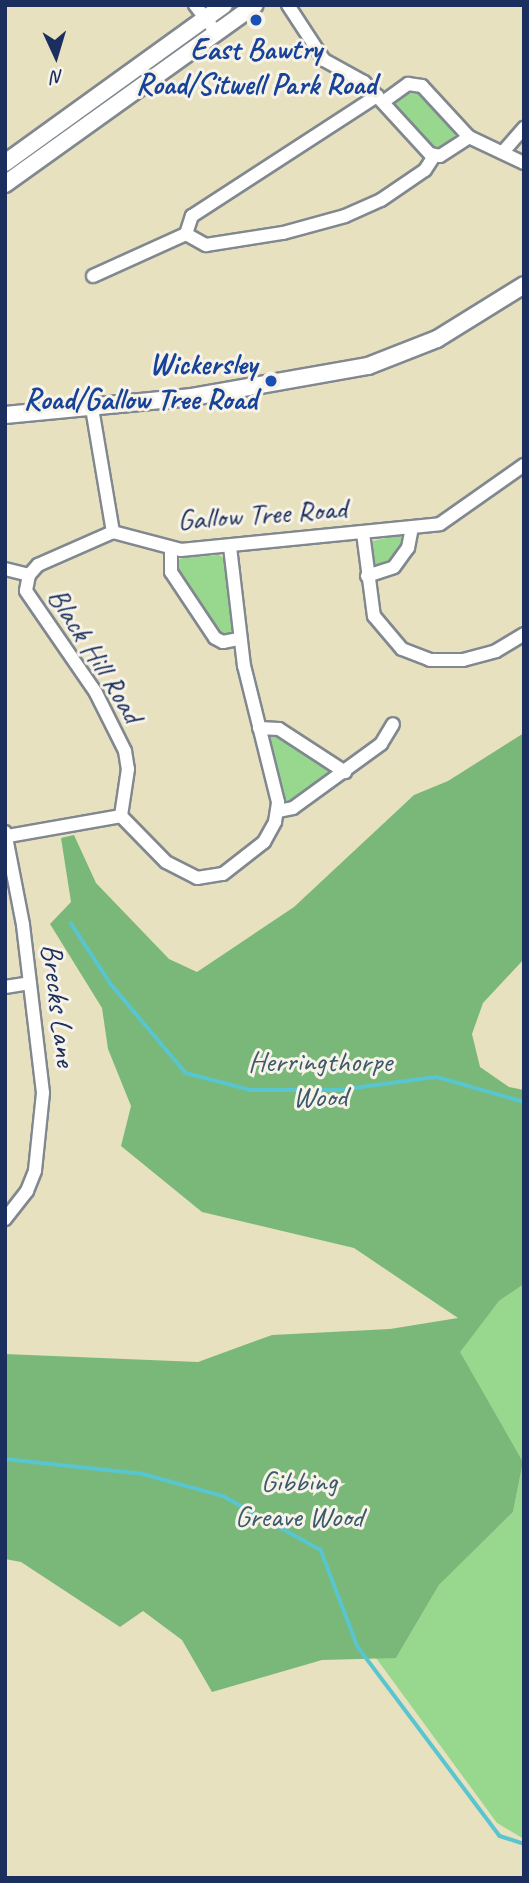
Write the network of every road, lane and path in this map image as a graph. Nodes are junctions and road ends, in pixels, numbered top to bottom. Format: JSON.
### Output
{"nodes":[{"id":1,"x":224,"y":5,"type":"edge"},
{"id":2,"x":255,"y":5,"type":"edge"},
{"id":3,"x":288,"y":5,"type":"edge"},
{"id":4,"x":200,"y":11,"type":"edge"},
{"id":5,"x":215,"y":31,"type":"junction"},
{"id":6,"x":380,"y":99,"type":"junction"},
{"id":7,"x":524,"y":128,"type":"edge"},
{"id":8,"x":469,"y":137,"type":"junction"},
{"id":9,"x":503,"y":152,"type":"junction"},
{"id":10,"x":434,"y":156,"type":"junction"},
{"id":11,"x":5,"y":163,"type":"edge"},
{"id":12,"x":524,"y":163,"type":"edge"},
{"id":13,"x":5,"y":184,"type":"edge"},
{"id":14,"x":186,"y":234,"type":"junction"},
{"id":15,"x":93,"y":276,"type":"dead end"},
{"id":16,"x":524,"y":285,"type":"edge"},
{"id":17,"x":92,"y":408,"type":"junction"},
{"id":18,"x":5,"y":415,"type":"edge"},
{"id":19,"x":524,"y":465,"type":"edge"},
{"id":20,"x":412,"y":528,"type":"junction"},
{"id":21,"x":113,"y":531,"type":"junction"},
{"id":22,"x":363,"y":533,"type":"junction"},
{"id":23,"x":230,"y":546,"type":"junction"},
{"id":24,"x":171,"y":549,"type":"junction"},
{"id":25,"x":5,"y":569,"type":"edge"},
{"id":26,"x":29,"y":575,"type":"junction"},
{"id":27,"x":367,"y":576,"type":"junction"},
{"id":28,"x":524,"y":634,"type":"edge"},
{"id":29,"x":239,"y":639,"type":"junction"},
{"id":30,"x":393,"y":724,"type":"dead end"},
{"id":31,"x":259,"y":728,"type":"junction"},
{"id":32,"x":345,"y":772,"type":"junction"},
{"id":33,"x":278,"y":811,"type":"junction"},
{"id":34,"x":121,"y":816,"type":"junction"},
{"id":35,"x":6,"y":834,"type":"edge"},
{"id":36,"x":30,"y":983,"type":"junction"},
{"id":37,"x":5,"y":987,"type":"edge"},
{"id":38,"x":5,"y":1219,"type":"edge"}],
"edges":[{"from":1,"to":4,"type":"main road"},
{"from":2,"to":5,"type":"main road"},
{"from":3,"to":6,"type":"street"},
{"from":4,"to":5,"type":"street"},
{"from":4,"to":11,"type":"main road"},
{"from":5,"to":13,"type":"main road"},
{"from":6,"to":8,"type":"street"},
{"from":6,"to":10,"type":"street"},
{"from":6,"to":14,"type":"street"},
{"from":7,"to":9,"type":"street"},
{"from":8,"to":9,"type":"street"},
{"from":8,"to":10,"type":"street"},
{"from":9,"to":12,"type":"street"},
{"from":10,"to":14,"type":"street"},
{"from":14,"to":15,"type":"street"},
{"from":16,"to":17,"type":"main road"},
{"from":17,"to":18,"type":"main road"},
{"from":17,"to":21,"type":"street"},
{"from":19,"to":20,"type":"street","name":"Gallow Tree Road"},
{"from":20,"to":22,"type":"street","name":"Gallow Tree Road"},
{"from":20,"to":27,"type":"street"},
{"from":21,"to":24,"type":"street","name":"Gallow Tree Road"},
{"from":21,"to":26,"type":"street","name":"Black Hill Road"},
{"from":22,"to":23,"type":"street","name":"Gallow Tree Road"},
{"from":22,"to":27,"type":"street"},
{"from":23,"to":24,"type":"street","name":"Gallow Tree Road"},
{"from":23,"to":29,"type":"street"},
{"from":24,"to":29,"type":"street"},
{"from":25,"to":26,"type":"street"},
{"from":26,"to":34,"type":"street","name":"Black Hill Road"},
{"from":27,"to":28,"type":"street"},
{"from":29,"to":31,"type":"street"},
{"from":30,"to":32,"type":"street"},
{"from":31,"to":32,"type":"street"},
{"from":31,"to":33,"type":"street"},
{"from":32,"to":33,"type":"street"},
{"from":33,"to":34,"type":"street"},
{"from":34,"to":35,"type":"street"},
{"from":35,"to":36,"type":"street","name":"Brecks Lane"},
{"from":36,"to":37,"type":"street"},
{"from":36,"to":38,"type":"street","name":"Brecks Lane"}]}
